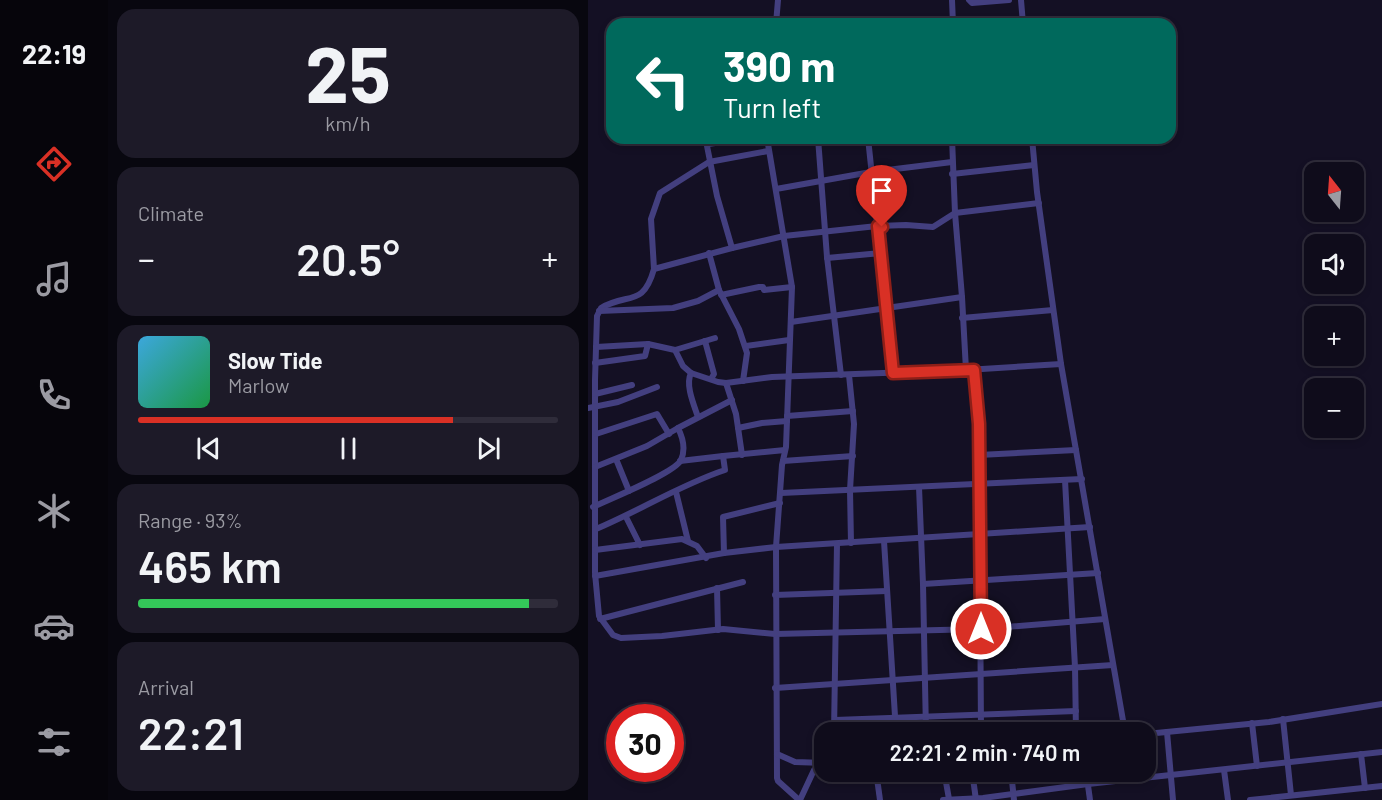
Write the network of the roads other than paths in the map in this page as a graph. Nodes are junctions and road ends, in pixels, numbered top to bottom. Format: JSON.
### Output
{"nodes":[{"id":1,"x":778,"y":0,"type":"edge"},
{"id":2,"x":952,"y":0,"type":"edge"},
{"id":3,"x":969,"y":0,"type":"edge"},
{"id":4,"x":1009,"y":0,"type":"edge"},
{"id":5,"x":1021,"y":0,"type":"edge"},
{"id":6,"x":776,"y":18,"type":"edge"},
{"id":7,"x":953,"y":18,"type":"edge"},
{"id":8,"x":1022,"y":18,"type":"edge"},
{"id":9,"x":712,"y":144,"type":"edge"},
{"id":10,"x":767,"y":144,"type":"edge"},
{"id":11,"x":818,"y":144,"type":"edge"},
{"id":12,"x":869,"y":144,"type":"edge"},
{"id":13,"x":952,"y":144,"type":"edge"},
{"id":14,"x":1032,"y":144,"type":"edge"},
{"id":15,"x":768,"y":151,"type":"junction"},
{"id":16,"x":709,"y":162,"type":"junction"},
{"id":17,"x":952,"y":162,"type":"junction"},
{"id":18,"x":1034,"y":165,"type":"junction"},
{"id":19,"x":871,"y":172,"type":"junction"},
{"id":20,"x":952,"y":174,"type":"junction"},
{"id":21,"x":821,"y":180,"type":"junction"},
{"id":22,"x":776,"y":189,"type":"junction"},
{"id":23,"x":1039,"y":203,"type":"junction"},
{"id":24,"x":955,"y":213,"type":"junction"},
{"id":25,"x":878,"y":226,"type":"junction"},
{"id":26,"x":825,"y":231,"type":"junction"},
{"id":27,"x":784,"y":236,"type":"junction"},
{"id":28,"x":732,"y":248,"type":"junction"},
{"id":29,"x":709,"y":253,"type":"junction"},
{"id":30,"x":881,"y":253,"type":"junction"},
{"id":31,"x":828,"y":258,"type":"junction"},
{"id":32,"x":654,"y":269,"type":"junction"},
{"id":33,"x":792,"y":288,"type":"junction"},
{"id":34,"x":720,"y":293,"type":"junction"},
{"id":35,"x":962,"y":297,"type":"junction"},
{"id":36,"x":886,"y":307,"type":"junction"},
{"id":37,"x":1053,"y":310,"type":"junction"},
{"id":38,"x":598,"y":311,"type":"junction"},
{"id":39,"x":833,"y":315,"type":"junction"},
{"id":40,"x":962,"y":318,"type":"junction"},
{"id":41,"x":790,"y":322,"type":"junction"},
{"id":42,"x":715,"y":338,"type":"dead end"},
{"id":43,"x":789,"y":340,"type":"junction"},
{"id":44,"x":705,"y":341,"type":"junction"},
{"id":45,"x":648,"y":344,"type":"junction"},
{"id":46,"x":746,"y":346,"type":"junction"},
{"id":47,"x":596,"y":347,"type":"junction"},
{"id":48,"x":675,"y":350,"type":"junction"},
{"id":49,"x":595,"y":363,"type":"junction"},
{"id":50,"x":1061,"y":364,"type":"junction"},
{"id":51,"x":966,"y":370,"type":"junction"},
{"id":52,"x":974,"y":370,"type":"junction"},
{"id":53,"x":691,"y":373,"type":"junction"},
{"id":54,"x":893,"y":373,"type":"junction"},
{"id":55,"x":845,"y":375,"type":"junction"},
{"id":56,"x":789,"y":378,"type":"junction"},
{"id":57,"x":711,"y":379,"type":"junction"},
{"id":58,"x":742,"y":381,"type":"junction"},
{"id":59,"x":726,"y":383,"type":"junction"},
{"id":60,"x":632,"y":385,"type":"dead end"},
{"id":61,"x":657,"y":387,"type":"dead end"},
{"id":62,"x":595,"y":393,"type":"junction"},
{"id":63,"x":732,"y":400,"type":"junction"},
{"id":64,"x":592,"y":408,"type":"edge"},
{"id":65,"x":853,"y":411,"type":"junction"},
{"id":66,"x":698,"y":417,"type":"junction"},
{"id":67,"x":787,"y":418,"type":"junction"},
{"id":68,"x":678,"y":428,"type":"junction"},
{"id":69,"x":738,"y":428,"type":"junction"},
{"id":70,"x":596,"y":434,"type":"junction"},
{"id":71,"x":669,"y":434,"type":"junction"},
{"id":72,"x":785,"y":450,"type":"junction"},
{"id":73,"x":1076,"y":450,"type":"junction"},
{"id":74,"x":742,"y":455,"type":"junction"},
{"id":75,"x":979,"y":455,"type":"junction"},
{"id":76,"x":723,"y":456,"type":"junction"},
{"id":77,"x":852,"y":456,"type":"junction"},
{"id":78,"x":616,"y":459,"type":"junction"},
{"id":79,"x":680,"y":461,"type":"junction"},
{"id":80,"x":783,"y":461,"type":"junction"},
{"id":81,"x":595,"y":467,"type":"junction"},
{"id":82,"x":1082,"y":479,"type":"junction"},
{"id":83,"x":1065,"y":480,"type":"junction"},
{"id":84,"x":980,"y":485,"type":"junction"},
{"id":85,"x":919,"y":487,"type":"junction"},
{"id":86,"x":629,"y":490,"type":"junction"},
{"id":87,"x":850,"y":490,"type":"junction"},
{"id":88,"x":676,"y":492,"type":"junction"},
{"id":89,"x":781,"y":493,"type":"junction"},
{"id":90,"x":780,"y":503,"type":"junction"},
{"id":91,"x":594,"y":507,"type":"junction"},
{"id":92,"x":626,"y":517,"type":"junction"},
{"id":93,"x":1090,"y":527,"type":"junction"},
{"id":94,"x":1068,"y":529,"type":"junction"},
{"id":95,"x":596,"y":530,"type":"junction"},
{"id":96,"x":980,"y":536,"type":"junction"},
{"id":97,"x":922,"y":539,"type":"junction"},
{"id":98,"x":688,"y":541,"type":"junction"},
{"id":99,"x":884,"y":541,"type":"junction"},
{"id":100,"x":851,"y":543,"type":"junction"},
{"id":101,"x":837,"y":544,"type":"junction"},
{"id":102,"x":640,"y":545,"type":"junction"},
{"id":103,"x":776,"y":547,"type":"junction"},
{"id":104,"x":595,"y":550,"type":"junction"},
{"id":105,"x":724,"y":553,"type":"junction"},
{"id":106,"x":706,"y":558,"type":"junction"},
{"id":107,"x":1098,"y":573,"type":"junction"},
{"id":108,"x":1071,"y":575,"type":"junction"},
{"id":109,"x":595,"y":576,"type":"junction"},
{"id":110,"x":981,"y":580,"type":"junction"},
{"id":111,"x":744,"y":582,"type":"dead end"},
{"id":112,"x":923,"y":584,"type":"junction"},
{"id":113,"x":717,"y":588,"type":"junction"},
{"id":114,"x":887,"y":591,"type":"junction"},
{"id":115,"x":837,"y":594,"type":"junction"},
{"id":116,"x":775,"y":595,"type":"junction"},
{"id":117,"x":600,"y":618,"type":"junction"},
{"id":118,"x":1105,"y":619,"type":"junction"},
{"id":119,"x":1073,"y":621,"type":"junction"},
{"id":120,"x":981,"y":629,"type":"junction"},
{"id":121,"x":718,"y":630,"type":"junction"},
{"id":122,"x":924,"y":630,"type":"junction"},
{"id":123,"x":890,"y":631,"type":"junction"},
{"id":124,"x":836,"y":632,"type":"junction"},
{"id":125,"x":775,"y":634,"type":"junction"},
{"id":126,"x":1113,"y":665,"type":"junction"},
{"id":127,"x":1075,"y":667,"type":"junction"},
{"id":128,"x":981,"y":673,"type":"junction"},
{"id":129,"x":925,"y":677,"type":"junction"},
{"id":130,"x":892,"y":680,"type":"junction"},
{"id":131,"x":835,"y":683,"type":"junction"},
{"id":132,"x":776,"y":688,"type":"junction"},
{"id":133,"x":1382,"y":704,"type":"edge"},
{"id":134,"x":1076,"y":711,"type":"junction"},
{"id":135,"x":981,"y":714,"type":"junction"},
{"id":136,"x":926,"y":716,"type":"junction"},
{"id":137,"x":895,"y":717,"type":"junction"},
{"id":138,"x":1283,"y":719,"type":"junction"},
{"id":139,"x":835,"y":720,"type":"joint"},
{"id":140,"x":895,"y":722,"type":"edge"},
{"id":141,"x":926,"y":722,"type":"edge"},
{"id":142,"x":981,"y":722,"type":"edge"},
{"id":143,"x":1076,"y":722,"type":"edge"},
{"id":144,"x":1123,"y":722,"type":"edge"},
{"id":145,"x":1252,"y":723,"type":"junction"},
{"id":146,"x":1167,"y":732,"type":"junction"},
{"id":147,"x":1156,"y":733,"type":"edge"},
{"id":148,"x":1382,"y":752,"type":"edge"},
{"id":149,"x":777,"y":754,"type":"junction"},
{"id":150,"x":1361,"y":754,"type":"junction"},
{"id":151,"x":814,"y":763,"type":"edge"},
{"id":152,"x":1288,"y":763,"type":"junction"},
{"id":153,"x":1257,"y":766,"type":"junction"},
{"id":154,"x":814,"y":770,"type":"edge"},
{"id":155,"x":1224,"y":770,"type":"junction"},
{"id":156,"x":1171,"y":776,"type":"junction"},
{"id":157,"x":878,"y":782,"type":"edge"},
{"id":158,"x":947,"y":782,"type":"edge"},
{"id":159,"x":974,"y":782,"type":"edge"},
{"id":160,"x":1012,"y":782,"type":"edge"},
{"id":161,"x":1088,"y":784,"type":"junction"},
{"id":162,"x":1382,"y":786,"type":"edge"},
{"id":163,"x":1365,"y":788,"type":"junction"},
{"id":164,"x":1291,"y":795,"type":"junction"},
{"id":165,"x":1312,"y":796,"type":"edge"},
{"id":166,"x":1014,"y":797,"type":"edge"},
{"id":167,"x":976,"y":799,"type":"edge"},
{"id":168,"x":800,"y":800,"type":"edge"},
{"id":169,"x":880,"y":800,"type":"edge"},
{"id":170,"x":943,"y":800,"type":"edge"},
{"id":171,"x":949,"y":800,"type":"edge"},
{"id":172,"x":1090,"y":800,"type":"edge"},
{"id":173,"x":1173,"y":800,"type":"edge"},
{"id":174,"x":1228,"y":800,"type":"edge"},
{"id":175,"x":1255,"y":800,"type":"edge"}],
"edges":[{"from":1,"to":6,"type":"street"},
{"from":2,"to":7,"type":"street"},
{"from":3,"to":4,"type":"street"},
{"from":5,"to":8,"type":"street"},
{"from":9,"to":16,"type":"street"},
{"from":10,"to":15,"type":"street"},
{"from":11,"to":21,"type":"street"},
{"from":12,"to":19,"type":"street"},
{"from":13,"to":17,"type":"street"},
{"from":14,"to":18,"type":"street"},
{"from":15,"to":16,"type":"street"},
{"from":15,"to":22,"type":"street"},
{"from":16,"to":28,"type":"street"},
{"from":16,"to":32,"type":"street"},
{"from":17,"to":19,"type":"street"},
{"from":17,"to":20,"type":"street"},
{"from":18,"to":20,"type":"street"},
{"from":18,"to":23,"type":"street"},
{"from":19,"to":21,"type":"street"},
{"from":19,"to":25,"type":"street"},
{"from":20,"to":24,"type":"street"},
{"from":21,"to":22,"type":"street"},
{"from":21,"to":26,"type":"street"},
{"from":22,"to":27,"type":"street"},
{"from":23,"to":24,"type":"street"},
{"from":23,"to":37,"type":"street"},
{"from":24,"to":25,"type":"street"},
{"from":24,"to":35,"type":"street"},
{"from":25,"to":26,"type":"street"},
{"from":25,"to":30,"type":"street"},
{"from":26,"to":27,"type":"street"},
{"from":26,"to":31,"type":"street"},
{"from":27,"to":28,"type":"street"},
{"from":27,"to":33,"type":"street"},
{"from":28,"to":29,"type":"street"},
{"from":29,"to":32,"type":"street"},
{"from":29,"to":34,"type":"street"},
{"from":30,"to":31,"type":"street"},
{"from":30,"to":36,"type":"street"},
{"from":31,"to":39,"type":"street"},
{"from":32,"to":38,"type":"street"},
{"from":33,"to":34,"type":"street"},
{"from":33,"to":41,"type":"street"},
{"from":34,"to":38,"type":"street"},
{"from":34,"to":46,"type":"street"},
{"from":35,"to":36,"type":"street"},
{"from":35,"to":40,"type":"street"},
{"from":36,"to":39,"type":"street"},
{"from":36,"to":54,"type":"street"},
{"from":37,"to":40,"type":"street"},
{"from":37,"to":50,"type":"street"},
{"from":38,"to":47,"type":"street"},
{"from":39,"to":41,"type":"street"},
{"from":39,"to":55,"type":"street"},
{"from":40,"to":51,"type":"street"},
{"from":41,"to":43,"type":"street"},
{"from":42,"to":44,"type":"street"},
{"from":43,"to":46,"type":"street"},
{"from":43,"to":56,"type":"street"},
{"from":44,"to":48,"type":"street"},
{"from":44,"to":57,"type":"street"},
{"from":45,"to":47,"type":"street"},
{"from":45,"to":48,"type":"street"},
{"from":45,"to":49,"type":"street"},
{"from":46,"to":58,"type":"street"},
{"from":47,"to":49,"type":"street"},
{"from":48,"to":53,"type":"street"},
{"from":49,"to":62,"type":"street"},
{"from":50,"to":52,"type":"street"},
{"from":50,"to":73,"type":"street"},
{"from":51,"to":52,"type":"street"},
{"from":51,"to":54,"type":"street"},
{"from":52,"to":75,"type":"street"},
{"from":53,"to":57,"type":"street"},
{"from":53,"to":66,"type":"street"},
{"from":54,"to":55,"type":"street"},
{"from":55,"to":56,"type":"street"},
{"from":55,"to":65,"type":"street"},
{"from":56,"to":58,"type":"street"},
{"from":56,"to":67,"type":"street"},
{"from":57,"to":59,"type":"street"},
{"from":58,"to":59,"type":"street"},
{"from":59,"to":63,"type":"street"},
{"from":60,"to":62,"type":"street"},
{"from":61,"to":64,"type":"street"},
{"from":62,"to":64,"type":"street"},
{"from":63,"to":66,"type":"street"},
{"from":63,"to":69,"type":"street"},
{"from":64,"to":70,"type":"street"},
{"from":65,"to":67,"type":"street"},
{"from":65,"to":77,"type":"street"},
{"from":66,"to":68,"type":"street"},
{"from":67,"to":69,"type":"street"},
{"from":67,"to":72,"type":"street"},
{"from":68,"to":71,"type":"street"},
{"from":68,"to":79,"type":"street"},
{"from":69,"to":74,"type":"street"},
{"from":70,"to":71,"type":"street"},
{"from":70,"to":81,"type":"street"},
{"from":71,"to":78,"type":"street"},
{"from":72,"to":74,"type":"street"},
{"from":72,"to":80,"type":"street"},
{"from":73,"to":75,"type":"street"},
{"from":73,"to":82,"type":"street"},
{"from":74,"to":76,"type":"street"},
{"from":75,"to":84,"type":"street"},
{"from":76,"to":79,"type":"street"},
{"from":76,"to":88,"type":"street"},
{"from":77,"to":80,"type":"street"},
{"from":77,"to":87,"type":"street"},
{"from":78,"to":81,"type":"street"},
{"from":78,"to":86,"type":"street"},
{"from":79,"to":86,"type":"street"},
{"from":80,"to":89,"type":"street"},
{"from":81,"to":91,"type":"street"},
{"from":82,"to":83,"type":"street"},
{"from":82,"to":93,"type":"street"},
{"from":83,"to":84,"type":"street"},
{"from":83,"to":94,"type":"street"},
{"from":84,"to":85,"type":"street"},
{"from":84,"to":96,"type":"street"},
{"from":85,"to":87,"type":"street"},
{"from":85,"to":97,"type":"street"},
{"from":86,"to":91,"type":"street"},
{"from":87,"to":89,"type":"street"},
{"from":87,"to":100,"type":"street"},
{"from":88,"to":92,"type":"street"},
{"from":88,"to":98,"type":"street"},
{"from":89,"to":90,"type":"street"},
{"from":90,"to":103,"type":"street"},
{"from":90,"to":105,"type":"street"},
{"from":91,"to":95,"type":"street"},
{"from":92,"to":95,"type":"street"},
{"from":92,"to":102,"type":"street"},
{"from":93,"to":94,"type":"street"},
{"from":93,"to":107,"type":"street"},
{"from":94,"to":96,"type":"street"},
{"from":94,"to":108,"type":"street"},
{"from":95,"to":104,"type":"street"},
{"from":96,"to":97,"type":"street"},
{"from":96,"to":110,"type":"street"},
{"from":97,"to":99,"type":"street"},
{"from":97,"to":112,"type":"street"},
{"from":98,"to":102,"type":"street"},
{"from":98,"to":106,"type":"street"},
{"from":99,"to":100,"type":"street"},
{"from":99,"to":114,"type":"street"},
{"from":100,"to":101,"type":"street"},
{"from":101,"to":103,"type":"street"},
{"from":101,"to":115,"type":"street"},
{"from":102,"to":104,"type":"street"},
{"from":103,"to":105,"type":"street"},
{"from":103,"to":116,"type":"street"},
{"from":104,"to":109,"type":"street"},
{"from":105,"to":106,"type":"street"},
{"from":106,"to":109,"type":"street"},
{"from":107,"to":108,"type":"street"},
{"from":107,"to":118,"type":"street"},
{"from":108,"to":110,"type":"street"},
{"from":108,"to":119,"type":"street"},
{"from":109,"to":117,"type":"street"},
{"from":110,"to":112,"type":"street"},
{"from":110,"to":120,"type":"street"},
{"from":111,"to":113,"type":"street"},
{"from":112,"to":122,"type":"street"},
{"from":113,"to":117,"type":"street"},
{"from":113,"to":121,"type":"street"},
{"from":114,"to":115,"type":"street"},
{"from":114,"to":123,"type":"street"},
{"from":115,"to":116,"type":"street"},
{"from":115,"to":124,"type":"street"},
{"from":116,"to":125,"type":"street"},
{"from":117,"to":121,"type":"street"},
{"from":118,"to":119,"type":"street"},
{"from":118,"to":126,"type":"street"},
{"from":119,"to":120,"type":"street"},
{"from":119,"to":127,"type":"street"},
{"from":120,"to":122,"type":"street"},
{"from":120,"to":128,"type":"street"},
{"from":121,"to":125,"type":"street"},
{"from":122,"to":123,"type":"street"},
{"from":122,"to":129,"type":"street"},
{"from":123,"to":124,"type":"street"},
{"from":123,"to":130,"type":"street"},
{"from":124,"to":125,"type":"street"},
{"from":124,"to":131,"type":"street"},
{"from":125,"to":132,"type":"street"},
{"from":126,"to":127,"type":"street"},
{"from":126,"to":144,"type":"street"},
{"from":127,"to":128,"type":"street"},
{"from":127,"to":134,"type":"street"},
{"from":128,"to":129,"type":"street"},
{"from":128,"to":135,"type":"street"},
{"from":129,"to":130,"type":"street"},
{"from":129,"to":136,"type":"street"},
{"from":130,"to":131,"type":"street"},
{"from":130,"to":137,"type":"street"},
{"from":131,"to":132,"type":"street"},
{"from":131,"to":139,"type":"street"},
{"from":132,"to":149,"type":"street"},
{"from":133,"to":138,"type":"street"},
{"from":134,"to":135,"type":"street"},
{"from":134,"to":143,"type":"street"},
{"from":135,"to":136,"type":"street"},
{"from":135,"to":142,"type":"street"},
{"from":136,"to":137,"type":"street"},
{"from":136,"to":141,"type":"street"},
{"from":137,"to":139,"type":"street"},
{"from":137,"to":140,"type":"street"},
{"from":138,"to":145,"type":"street"},
{"from":138,"to":152,"type":"street"},
{"from":145,"to":146,"type":"street"},
{"from":145,"to":153,"type":"street"},
{"from":146,"to":147,"type":"street"},
{"from":146,"to":156,"type":"street"},
{"from":148,"to":150,"type":"street"},
{"from":149,"to":151,"type":"street"},
{"from":149,"to":168,"type":"street"},
{"from":150,"to":152,"type":"street"},
{"from":150,"to":163,"type":"street"},
{"from":152,"to":153,"type":"street"},
{"from":152,"to":164,"type":"street"},
{"from":153,"to":155,"type":"street"},
{"from":154,"to":168,"type":"street"},
{"from":155,"to":156,"type":"street"},
{"from":155,"to":174,"type":"street"},
{"from":156,"to":161,"type":"street"},
{"from":156,"to":173,"type":"street"},
{"from":157,"to":169,"type":"street"},
{"from":158,"to":171,"type":"street"},
{"from":159,"to":167,"type":"street"},
{"from":160,"to":166,"type":"street"},
{"from":161,"to":166,"type":"street"},
{"from":161,"to":172,"type":"street"},
{"from":162,"to":163,"type":"street"},
{"from":163,"to":165,"type":"street"},
{"from":164,"to":165,"type":"street"},
{"from":164,"to":175,"type":"street"},
{"from":166,"to":167,"type":"street"},
{"from":167,"to":171,"type":"street"},
{"from":170,"to":171,"type":"street"}]}
